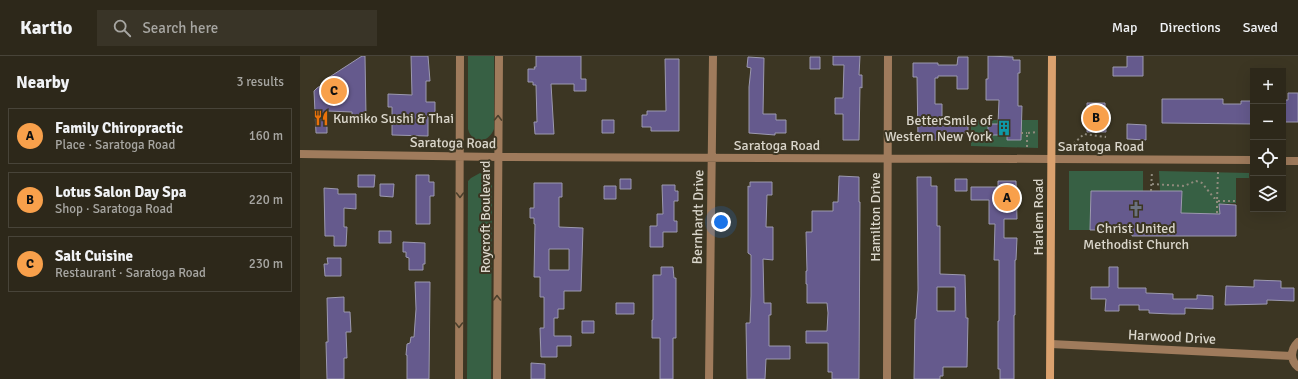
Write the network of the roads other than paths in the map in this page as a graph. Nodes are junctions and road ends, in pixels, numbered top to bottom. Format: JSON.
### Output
{"nodes":[{"id":1,"x":460,"y":56,"type":"edge"},
{"id":2,"x":499,"y":56,"type":"edge"},
{"id":3,"x":713,"y":56,"type":"edge"},
{"id":4,"x":888,"y":56,"type":"edge"},
{"id":5,"x":1052,"y":56,"type":"edge"},
{"id":6,"x":300,"y":154,"type":"edge"},
{"id":7,"x":460,"y":156,"type":"junction"},
{"id":8,"x":498,"y":157,"type":"junction"},
{"id":9,"x":712,"y":157,"type":"junction"},
{"id":10,"x":888,"y":159,"type":"junction"},
{"id":11,"x":1052,"y":159,"type":"junction"},
{"id":12,"x":1250,"y":160,"type":"edge"},
{"id":13,"x":1286,"y":161,"type":"edge"},
{"id":14,"x":1298,"y":161,"type":"edge"},
{"id":15,"x":1298,"y":342,"type":"edge"},
{"id":16,"x":1051,"y":344,"type":"junction"},
{"id":17,"x":1292,"y":356,"type":"junction"},
{"id":18,"x":1298,"y":367,"type":"edge"},
{"id":19,"x":459,"y":379,"type":"edge"},
{"id":20,"x":497,"y":379,"type":"edge"},
{"id":21,"x":709,"y":379,"type":"edge"},
{"id":22,"x":887,"y":379,"type":"edge"},
{"id":23,"x":1050,"y":379,"type":"edge"}],
"edges":[{"from":1,"to":7,"type":"street","name":"Roycroft Boulevard"},
{"from":8,"to":2,"type":"street","name":"Roycroft Boulevard","one_way":true},
{"from":3,"to":9,"type":"street","name":"Bernhardt Drive"},
{"from":4,"to":10,"type":"street","name":"Hamilton Drive"},
{"from":5,"to":11,"type":"main road","name":"Harlem Road"},
{"from":6,"to":7,"type":"street","name":"Saratoga Road"},
{"from":7,"to":8,"type":"street","name":"Saratoga Road"},
{"from":7,"to":19,"type":"street","name":"Roycroft Boulevard","one_way":true},
{"from":8,"to":9,"type":"street","name":"Saratoga Road"},
{"from":20,"to":8,"type":"street","name":"Roycroft Boulevard","one_way":true},
{"from":9,"to":10,"type":"street","name":"Saratoga Road"},
{"from":9,"to":21,"type":"street","name":"Bernhardt Drive"},
{"from":10,"to":11,"type":"street","name":"Saratoga Road"},
{"from":10,"to":22,"type":"street","name":"Hamilton Drive"},
{"from":11,"to":12,"type":"street","name":"Saratoga Road"},
{"from":11,"to":16,"type":"main road","name":"Harlem Road"},
{"from":13,"to":14,"type":"street"},
{"from":15,"to":17,"type":"street"},
{"from":16,"to":17,"type":"street","name":"Harwood Drive"},
{"from":16,"to":23,"type":"main road","name":"Harlem Road"},
{"from":17,"to":18,"type":"street"}]}
